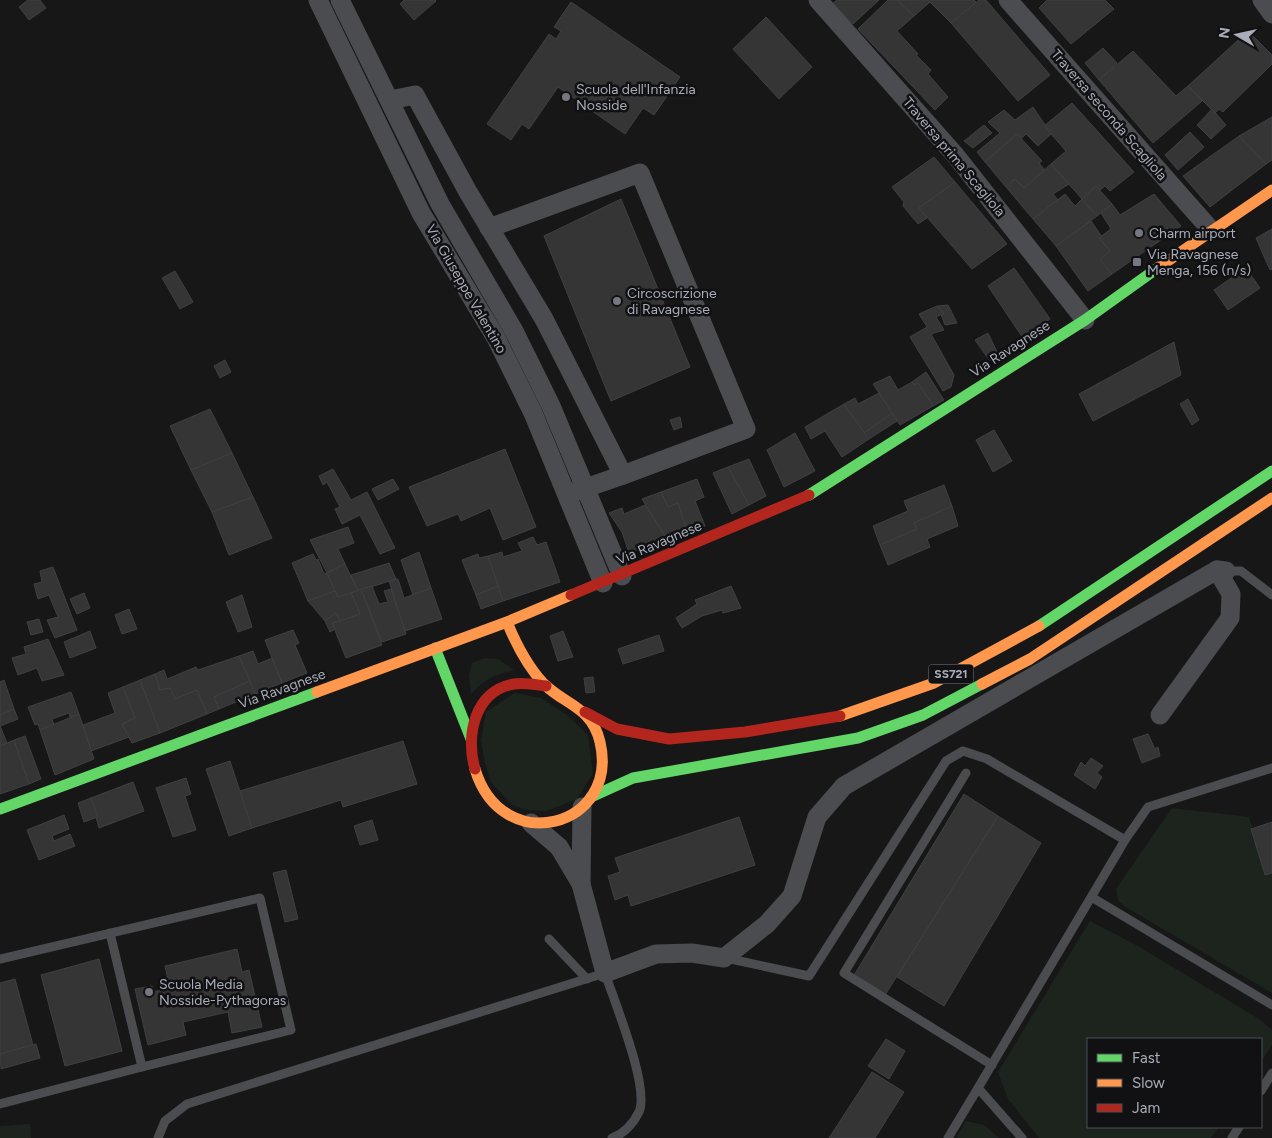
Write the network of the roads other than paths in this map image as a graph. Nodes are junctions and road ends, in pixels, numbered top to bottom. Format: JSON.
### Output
{"nodes":[{"id":1,"x":318,"y":0,"type":"edge"},
{"id":2,"x":340,"y":0,"type":"edge"},
{"id":3,"x":818,"y":0,"type":"edge"},
{"id":4,"x":1008,"y":0,"type":"edge"},
{"id":5,"x":1262,"y":0,"type":"edge"},
{"id":6,"x":1272,"y":14,"type":"edge"},
{"id":7,"x":390,"y":100,"type":"junction"},
{"id":8,"x":1272,"y":190,"type":"edge"},
{"id":9,"x":489,"y":228,"type":"junction"},
{"id":10,"x":1211,"y":230,"type":"junction"},
{"id":11,"x":1084,"y":320,"type":"junction"},
{"id":12,"x":1272,"y":471,"type":"edge"},
{"id":13,"x":623,"y":475,"type":"junction"},
{"id":14,"x":585,"y":488,"type":"junction"},
{"id":15,"x":567,"y":495,"type":"junction"},
{"id":16,"x":1272,"y":498,"type":"edge"},
{"id":17,"x":1221,"y":570,"type":"junction"},
{"id":18,"x":622,"y":576,"type":"junction"},
{"id":19,"x":603,"y":583,"type":"junction"},
{"id":20,"x":1272,"y":595,"type":"edge"},
{"id":21,"x":507,"y":622,"type":"junction"},
{"id":22,"x":435,"y":648,"type":"junction"},
{"id":23,"x":546,"y":686,"type":"junction"},
{"id":24,"x":585,"y":712,"type":"junction"},
{"id":25,"x":1160,"y":715,"type":"dead end"},
{"id":26,"x":471,"y":738,"type":"junction"},
{"id":27,"x":1272,"y":768,"type":"edge"},
{"id":28,"x":966,"y":773,"type":"dead end"},
{"id":29,"x":587,"y":802,"type":"junction"},
{"id":30,"x":0,"y":809,"type":"edge"},
{"id":31,"x":532,"y":823,"type":"junction"},
{"id":32,"x":1125,"y":840,"type":"junction"},
{"id":33,"x":581,"y":884,"type":"junction"},
{"id":34,"x":1093,"y":898,"type":"junction"},
{"id":35,"x":110,"y":934,"type":"junction"},
{"id":36,"x":550,"y":939,"type":"dead end"},
{"id":37,"x":0,"y":958,"type":"edge"},
{"id":38,"x":724,"y":958,"type":"junction"},
{"id":39,"x":605,"y":973,"type":"junction"},
{"id":40,"x":587,"y":979,"type":"junction"},
{"id":41,"x":1272,"y":1005,"type":"edge"},
{"id":42,"x":992,"y":1065,"type":"junction"},
{"id":43,"x":142,"y":1066,"type":"junction"},
{"id":44,"x":1272,"y":1073,"type":"edge"},
{"id":45,"x":978,"y":1088,"type":"junction"},
{"id":46,"x":1262,"y":1089,"type":"edge"},
{"id":47,"x":0,"y":1104,"type":"edge"},
{"id":48,"x":158,"y":1138,"type":"edge"},
{"id":49,"x":612,"y":1138,"type":"edge"},
{"id":50,"x":948,"y":1138,"type":"edge"},
{"id":51,"x":1022,"y":1138,"type":"edge"}],
"edges":[{"from":1,"to":15,"type":"street","name":"Via Giuseppe Valentino"},
{"from":2,"to":7,"type":"street","name":"Via Giuseppe Valentino"},
{"from":3,"to":11,"type":"street","name":"Traversa prima Scagliola"},
{"from":4,"to":10,"type":"street","name":"Traversa seconda Scagliola"},
{"from":5,"to":6,"type":"street"},
{"from":7,"to":9,"type":"street"},
{"from":7,"to":14,"type":"street","name":"Via Giuseppe Valentino"},
{"from":8,"to":10,"type":"main road","name":"Via Ravagnese"},
{"from":9,"to":13,"type":"street"},
{"from":9,"to":13,"type":"street"},
{"from":10,"to":11,"type":"main road","name":"Via Ravagnese"},
{"from":11,"to":18,"type":"main road","name":"Via Ravagnese"},
{"from":12,"to":24,"type":"main road","number":"SS721"},
{"from":13,"to":14,"type":"street"},
{"from":14,"to":15,"type":"street"},
{"from":14,"to":18,"type":"street","name":"Via Giuseppe Valentino"},
{"from":15,"to":19,"type":"street","name":"Via Giuseppe Valentino"},
{"from":16,"to":29,"type":"main road","number":"SS721"},
{"from":17,"to":20,"type":"lane"},
{"from":17,"to":25,"type":"street"},
{"from":17,"to":38,"type":"street"},
{"from":18,"to":19,"type":"main road","name":"Via Ravagnese"},
{"from":19,"to":21,"type":"main road","name":"Via Ravagnese"},
{"from":21,"to":22,"type":"main road","name":"Via Ravagnese"},
{"from":21,"to":23,"type":"main road"},
{"from":22,"to":26,"type":"main road"},
{"from":22,"to":30,"type":"main road","name":"Via Ravagnese"},
{"from":23,"to":24,"type":"main road"},
{"from":23,"to":26,"type":"main road"},
{"from":24,"to":29,"type":"main road"},
{"from":26,"to":31,"type":"main road"},
{"from":27,"to":32,"type":"lane"},
{"from":28,"to":42,"type":"lane"},
{"from":29,"to":31,"type":"main road"},
{"from":29,"to":33,"type":"street"},
{"from":31,"to":33,"type":"street"},
{"from":32,"to":34,"type":"lane"},
{"from":32,"to":38,"type":"lane"},
{"from":33,"to":39,"type":"street"},
{"from":34,"to":41,"type":"lane"},
{"from":34,"to":42,"type":"lane"},
{"from":35,"to":37,"type":"lane"},
{"from":35,"to":43,"type":"lane"},
{"from":35,"to":43,"type":"lane"},
{"from":36,"to":40,"type":"lane"},
{"from":38,"to":39,"type":"street"},
{"from":39,"to":40,"type":"lane"},
{"from":39,"to":49,"type":"lane"},
{"from":40,"to":48,"type":"lane"},
{"from":42,"to":45,"type":"lane"},
{"from":43,"to":47,"type":"lane"},
{"from":44,"to":46,"type":"lane"},
{"from":45,"to":50,"type":"lane"},
{"from":45,"to":51,"type":"lane"}]}
